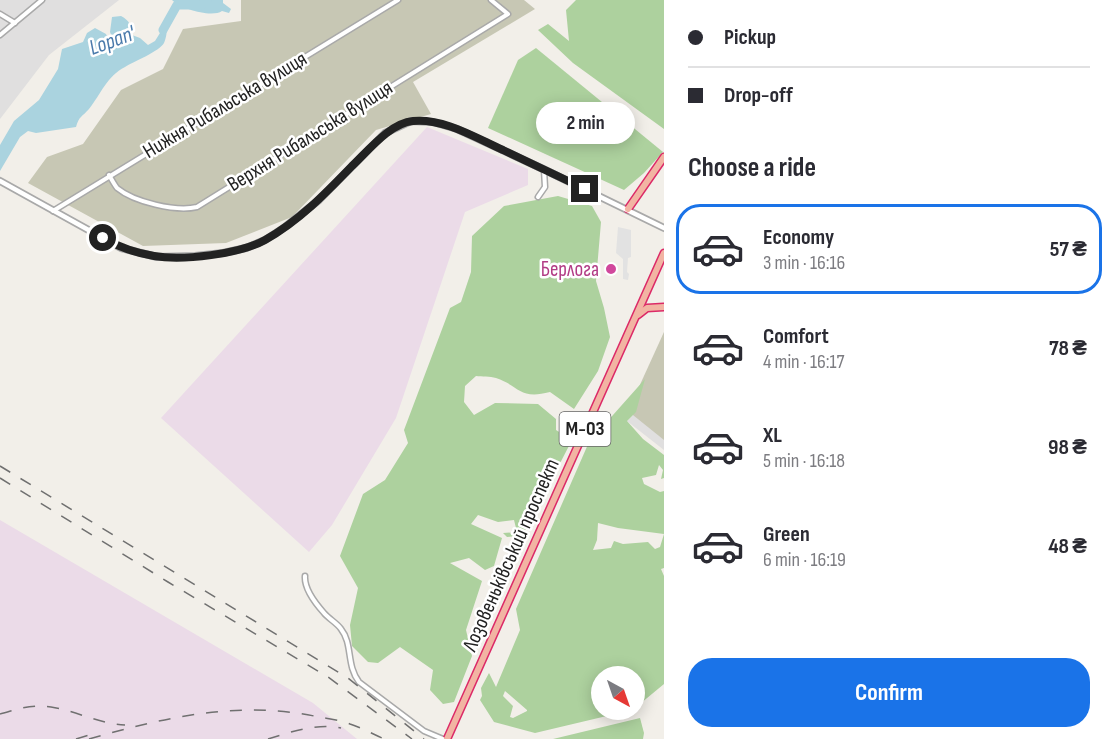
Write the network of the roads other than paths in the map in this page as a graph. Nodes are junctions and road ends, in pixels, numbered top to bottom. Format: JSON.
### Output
{"nodes":[{"id":1,"x":42,"y":0,"type":"edge"},
{"id":2,"x":398,"y":0,"type":"edge"},
{"id":3,"x":490,"y":0,"type":"edge"},
{"id":4,"x":0,"y":14,"type":"edge"},
{"id":5,"x":15,"y":23,"type":"junction"},
{"id":6,"x":0,"y":35,"type":"edge"},
{"id":7,"x":664,"y":157,"type":"edge"},
{"id":8,"x":543,"y":169,"type":"junction"},
{"id":9,"x":109,"y":175,"type":"junction"},
{"id":10,"x":0,"y":181,"type":"edge"},
{"id":11,"x":538,"y":197,"type":"dead end"},
{"id":12,"x":628,"y":209,"type":"junction"},
{"id":13,"x":53,"y":211,"type":"junction"},
{"id":14,"x":664,"y":228,"type":"edge"},
{"id":15,"x":664,"y":253,"type":"edge"},
{"id":16,"x":664,"y":307,"type":"edge"},
{"id":17,"x":635,"y":317,"type":"junction"},
{"id":18,"x":305,"y":576,"type":"dead end"},
{"id":19,"x":442,"y":739,"type":"edge"},
{"id":20,"x":447,"y":739,"type":"edge"}],
"edges":[{"from":1,"to":5,"type":"street"},
{"from":2,"to":9,"type":"street","name":"Нижня Рибальська вулиця"},
{"from":3,"to":9,"type":"street","name":"Верхня Рибальська вулиця"},
{"from":4,"to":5,"type":"street"},
{"from":5,"to":6,"type":"street"},
{"from":7,"to":12,"type":"highway"},
{"from":8,"to":11,"type":"street"},
{"from":8,"to":12,"type":"street"},
{"from":8,"to":13,"type":"street"},
{"from":9,"to":13,"type":"street","name":"Нижня Рибальська вулиця"},
{"from":10,"to":13,"type":"street"},
{"from":12,"to":14,"type":"street"},
{"from":15,"to":17,"type":"highway","name":"Лозовеньківський проспект","number":"М-03"},
{"from":16,"to":17,"type":"highway"},
{"from":17,"to":20,"type":"highway","name":"Лозовеньківський проспект","number":"М-03"},
{"from":18,"to":19,"type":"street"}]}
